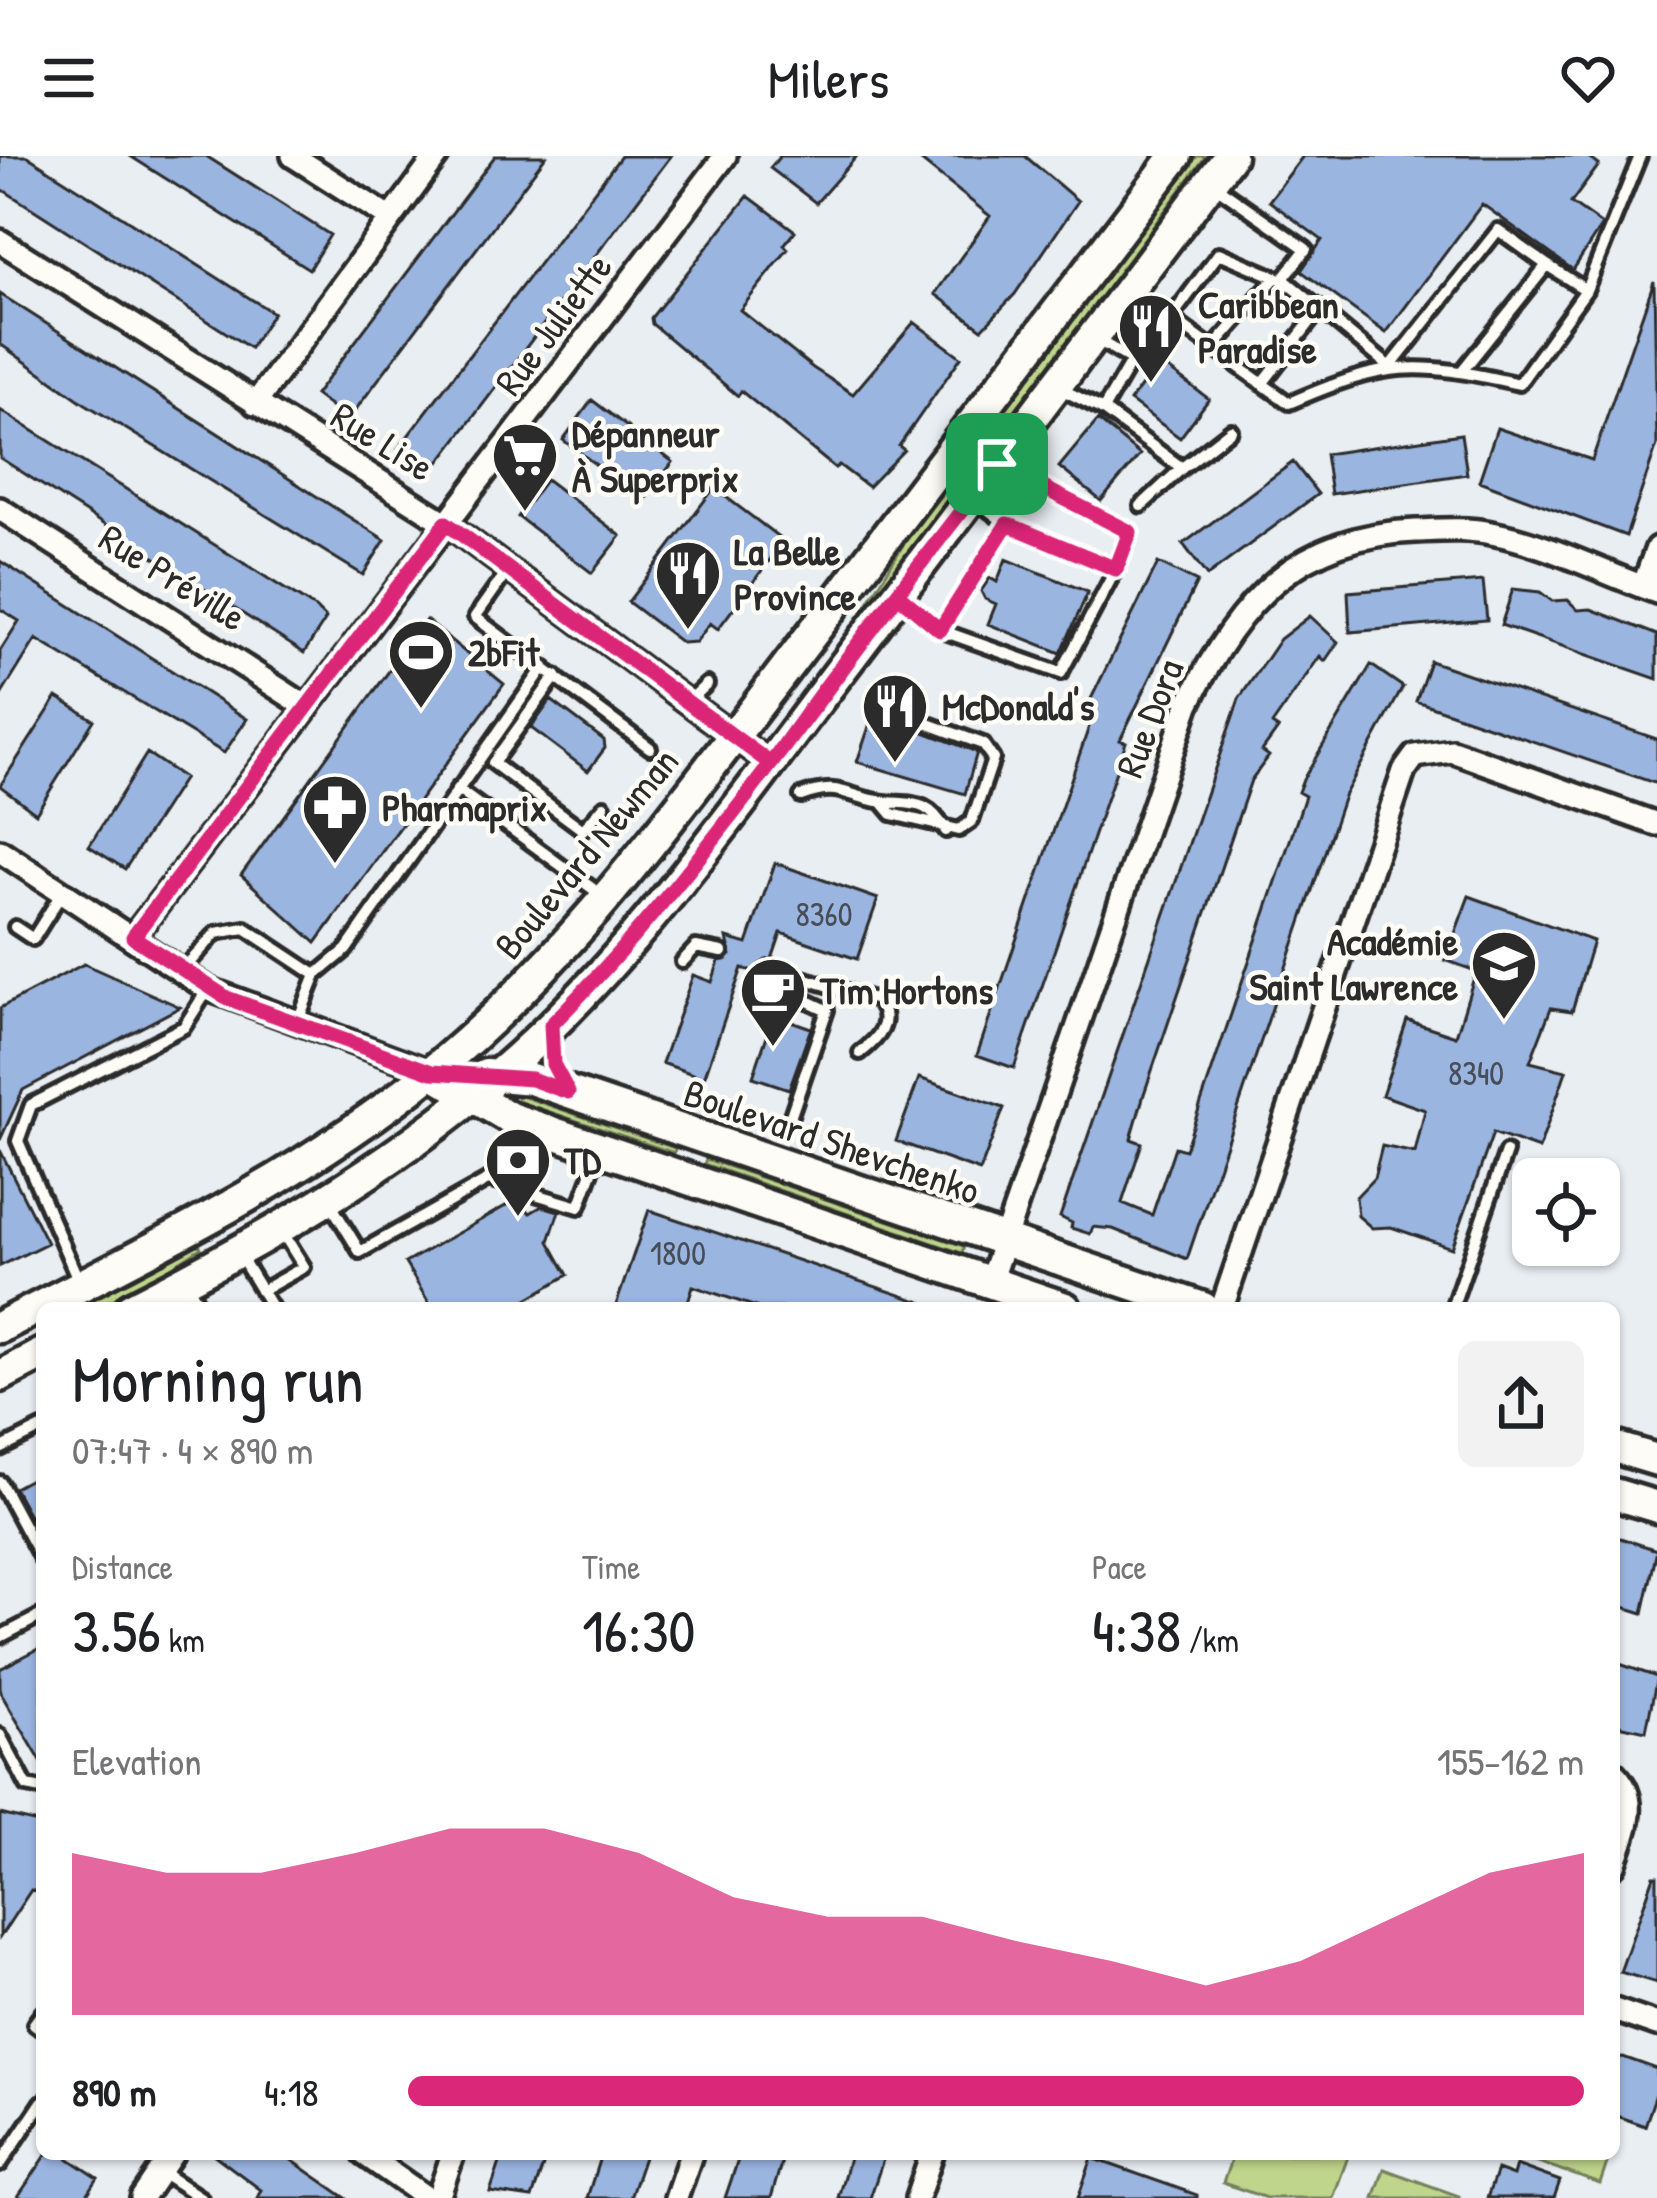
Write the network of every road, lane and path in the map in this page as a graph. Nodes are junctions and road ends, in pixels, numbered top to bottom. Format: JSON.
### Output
{"nodes":[{"id":1,"x":293,"y":156,"type":"edge"},
{"id":2,"x":436,"y":156,"type":"edge"},
{"id":3,"x":725,"y":156,"type":"edge"},
{"id":4,"x":1175,"y":156,"type":"edge"},
{"id":5,"x":1230,"y":156,"type":"edge"},
{"id":6,"x":1640,"y":156,"type":"edge"},
{"id":7,"x":1210,"y":182,"type":"junction"},
{"id":8,"x":390,"y":218,"type":"junction"},
{"id":9,"x":0,"y":242,"type":"edge"},
{"id":10,"x":1547,"y":265,"type":"junction"},
{"id":11,"x":1279,"y":279,"type":"junction"},
{"id":12,"x":1586,"y":290,"type":"junction"},
{"id":13,"x":1321,"y":308,"type":"junction"},
{"id":14,"x":1093,"y":337,"type":"junction"},
{"id":15,"x":1213,"y":348,"type":"junction"},
{"id":16,"x":1390,"y":367,"type":"junction"},
{"id":17,"x":1462,"y":370,"type":"junction"},
{"id":18,"x":1262,"y":384,"type":"junction"},
{"id":19,"x":1056,"y":387,"type":"junction"},
{"id":20,"x":255,"y":404,"type":"junction"},
{"id":21,"x":1102,"y":410,"type":"junction"},
{"id":22,"x":1231,"y":430,"type":"dead end"},
{"id":23,"x":997,"y":464,"type":"junction"},
{"id":24,"x":1182,"y":468,"type":"junction"},
{"id":25,"x":972,"y":498,"type":"junction"},
{"id":26,"x":1141,"y":506,"type":"dead end"},
{"id":27,"x":0,"y":509,"type":"edge"},
{"id":28,"x":446,"y":523,"type":"junction"},
{"id":29,"x":1007,"y":524,"type":"junction"},
{"id":30,"x":1657,"y":548,"type":"edge"},
{"id":31,"x":509,"y":569,"type":"junction"},
{"id":32,"x":1116,"y":569,"type":"junction"},
{"id":33,"x":1650,"y":589,"type":"edge"},
{"id":34,"x":898,"y":595,"type":"junction"},
{"id":35,"x":940,"y":630,"type":"junction"},
{"id":36,"x":544,"y":668,"type":"junction"},
{"id":37,"x":556,"y":676,"type":"junction"},
{"id":38,"x":894,"y":678,"type":"dead end"},
{"id":39,"x":707,"y":684,"type":"dead end"},
{"id":40,"x":688,"y":702,"type":"junction"},
{"id":41,"x":307,"y":707,"type":"junction"},
{"id":42,"x":734,"y":736,"type":"junction"},
{"id":43,"x":650,"y":748,"type":"dead end"},
{"id":44,"x":771,"y":764,"type":"junction"},
{"id":45,"x":457,"y":789,"type":"junction"},
{"id":46,"x":801,"y":796,"type":"dead end"},
{"id":47,"x":604,"y":806,"type":"dead end"},
{"id":48,"x":1657,"y":824,"type":"edge"},
{"id":49,"x":0,"y":851,"type":"edge"},
{"id":50,"x":63,"y":891,"type":"junction"},
{"id":51,"x":607,"y":899,"type":"junction"},
{"id":52,"x":15,"y":927,"type":"dead end"},
{"id":53,"x":133,"y":937,"type":"junction"},
{"id":54,"x":722,"y":952,"type":"dead end"},
{"id":55,"x":682,"y":962,"type":"dead end"},
{"id":56,"x":769,"y":968,"type":"dead end"},
{"id":57,"x":181,"y":972,"type":"junction"},
{"id":58,"x":316,"y":975,"type":"junction"},
{"id":59,"x":756,"y":987,"type":"dead end"},
{"id":60,"x":208,"y":989,"type":"junction"},
{"id":61,"x":297,"y":1023,"type":"junction"},
{"id":62,"x":551,"y":1025,"type":"junction"},
{"id":63,"x":860,"y":1053,"type":"dead end"},
{"id":64,"x":432,"y":1072,"type":"junction"},
{"id":65,"x":497,"y":1076,"type":"junction"},
{"id":66,"x":568,"y":1092,"type":"junction"},
{"id":67,"x":473,"y":1096,"type":"junction"},
{"id":68,"x":789,"y":1121,"type":"dead end"},
{"id":69,"x":600,"y":1149,"type":"junction"},
{"id":70,"x":1506,"y":1152,"type":"dead end"},
{"id":71,"x":328,"y":1200,"type":"junction"},
{"id":72,"x":281,"y":1229,"type":"junction"},
{"id":73,"x":1005,"y":1241,"type":"junction"},
{"id":74,"x":238,"y":1252,"type":"junction"},
{"id":75,"x":184,"y":1281,"type":"junction"},
{"id":76,"x":990,"y":1282,"type":"junction"},
{"id":77,"x":81,"y":1286,"type":"junction"},
{"id":78,"x":261,"y":1291,"type":"junction"},
{"id":79,"x":49,"y":1302,"type":"edge"},
{"id":80,"x":142,"y":1302,"type":"edge"},
{"id":81,"x":197,"y":1302,"type":"edge"},
{"id":82,"x":268,"y":1302,"type":"edge"},
{"id":83,"x":1048,"y":1302,"type":"edge"},
{"id":84,"x":1184,"y":1302,"type":"edge"},
{"id":85,"x":1224,"y":1302,"type":"edge"},
{"id":86,"x":1455,"y":1302,"type":"edge"},
{"id":87,"x":36,"y":1309,"type":"edge"},
{"id":88,"x":0,"y":1327,"type":"edge"},
{"id":89,"x":36,"y":1357,"type":"edge"},
{"id":90,"x":0,"y":1376,"type":"edge"},
{"id":91,"x":36,"y":1431,"type":"edge"},
{"id":92,"x":0,"y":1449,"type":"edge"},
{"id":93,"x":1620,"y":1449,"type":"edge"},
{"id":94,"x":1657,"y":1460,"type":"edge"},
{"id":95,"x":0,"y":1482,"type":"edge"},
{"id":96,"x":1620,"y":1497,"type":"edge"},
{"id":97,"x":1657,"y":1507,"type":"edge"},
{"id":98,"x":36,"y":1550,"type":"edge"},
{"id":99,"x":36,"y":1618,"type":"edge"},
{"id":100,"x":0,"y":1637,"type":"edge"},
{"id":101,"x":0,"y":1735,"type":"edge"},
{"id":102,"x":1620,"y":1781,"type":"edge"},
{"id":103,"x":36,"y":1788,"type":"edge"},
{"id":104,"x":1620,"y":1843,"type":"edge"},
{"id":105,"x":1620,"y":2011,"type":"edge"},
{"id":106,"x":1657,"y":2025,"type":"edge"},
{"id":107,"x":36,"y":2111,"type":"edge"},
{"id":108,"x":373,"y":2160,"type":"edge"},
{"id":109,"x":451,"y":2160,"type":"edge"},
{"id":110,"x":689,"y":2160,"type":"edge"},
{"id":111,"x":930,"y":2160,"type":"edge"},
{"id":112,"x":166,"y":2162,"type":"edge"},
{"id":113,"x":0,"y":2164,"type":"edge"},
{"id":114,"x":182,"y":2193,"type":"edge"},
{"id":115,"x":142,"y":2198,"type":"edge"},
{"id":116,"x":201,"y":2198,"type":"edge"},
{"id":117,"x":427,"y":2198,"type":"edge"},
{"id":118,"x":438,"y":2198,"type":"edge"},
{"id":119,"x":676,"y":2198,"type":"edge"},
{"id":120,"x":917,"y":2198,"type":"edge"}],
"edges":[{"from":1,"to":8,"type":"street"},
{"from":2,"to":8,"type":"street"},
{"from":3,"to":28,"type":"street","name":"Rue Juliette"},
{"from":4,"to":42,"type":"main road","name":"Boulevard Newman"},
{"from":5,"to":7,"type":"main road"},
{"from":6,"to":12,"type":"lane"},
{"from":7,"to":11,"type":"lane"},
{"from":7,"to":14,"type":"main road"},
{"from":8,"to":20,"type":"street"},
{"from":9,"to":20,"type":"street","name":"Rue Lise"},
{"from":10,"to":12,"type":"lane"},
{"from":10,"to":16,"type":"lane"},
{"from":10,"to":17,"type":"lane"},
{"from":11,"to":13,"type":"lane"},
{"from":11,"to":15,"type":"lane"},
{"from":11,"to":15,"type":"lane"},
{"from":12,"to":17,"type":"lane"},
{"from":13,"to":16,"type":"lane"},
{"from":13,"to":18,"type":"lane"},
{"from":14,"to":19,"type":"main road"},
{"from":14,"to":21,"type":"lane"},
{"from":15,"to":18,"type":"lane"},
{"from":16,"to":17,"type":"lane"},
{"from":16,"to":18,"type":"lane"},
{"from":19,"to":21,"type":"lane"},
{"from":19,"to":23,"type":"main road"},
{"from":20,"to":28,"type":"street","name":"Rue Lise"},
{"from":21,"to":24,"type":"lane"},
{"from":22,"to":24,"type":"lane"},
{"from":23,"to":25,"type":"main road"},
{"from":23,"to":32,"type":"lane"},
{"from":24,"to":26,"type":"lane"},
{"from":25,"to":29,"type":"lane"},
{"from":25,"to":34,"type":"main road"},
{"from":27,"to":41,"type":"street","name":"Rue Préville"},
{"from":28,"to":31,"type":"street","name":"Rue Lise"},
{"from":28,"to":41,"type":"street","name":"Rue Juliette"},
{"from":29,"to":32,"type":"lane"},
{"from":29,"to":35,"type":"lane"},
{"from":30,"to":33,"type":"street"},
{"from":31,"to":36,"type":"lane"},
{"from":31,"to":40,"type":"street","name":"Rue Lise"},
{"from":32,"to":35,"type":"lane"},
{"from":33,"to":73,"type":"street","name":"Rue Dora"},
{"from":34,"to":35,"type":"lane"},
{"from":34,"to":44,"type":"main road"},
{"from":36,"to":37,"type":"lane"},
{"from":36,"to":45,"type":"lane"},
{"from":37,"to":43,"type":"lane"},
{"from":37,"to":47,"type":"lane"},
{"from":38,"to":46,"type":"lane"},
{"from":39,"to":40,"type":"lane"},
{"from":40,"to":42,"type":"street","name":"Rue Lise"},
{"from":41,"to":53,"type":"street","name":"Rue Juliette"},
{"from":42,"to":44,"type":"street","name":"Rue Lise"},
{"from":42,"to":51,"type":"main road","name":"Boulevard Newman"},
{"from":44,"to":62,"type":"main road"},
{"from":45,"to":51,"type":"lane"},
{"from":45,"to":58,"type":"lane"},
{"from":48,"to":85,"type":"street"},
{"from":49,"to":50,"type":"street","name":"Boulevard Shevchenko"},
{"from":50,"to":52,"type":"lane"},
{"from":50,"to":53,"type":"street","name":"Boulevard Shevchenko"},
{"from":51,"to":64,"type":"main road","name":"Boulevard Newman"},
{"from":53,"to":57,"type":"street","name":"Boulevard Shevchenko"},
{"from":54,"to":55,"type":"lane"},
{"from":56,"to":63,"type":"lane"},
{"from":57,"to":58,"type":"lane"},
{"from":57,"to":60,"type":"street","name":"Boulevard Shevchenko"},
{"from":58,"to":61,"type":"lane"},
{"from":59,"to":68,"type":"lane"},
{"from":60,"to":61,"type":"street","name":"Boulevard Shevchenko"},
{"from":60,"to":77,"type":"lane"},
{"from":61,"to":64,"type":"street","name":"Boulevard Shevchenko"},
{"from":62,"to":65,"type":"main road"},
{"from":62,"to":66,"type":"main road"},
{"from":64,"to":65,"type":"main road","name":"Boulevard Shevchenko"},
{"from":64,"to":67,"type":"main road","name":"Boulevard Shevchenko"},
{"from":64,"to":77,"type":"main road","name":"Boulevard Newman"},
{"from":65,"to":66,"type":"main road","name":"Boulevard Shevchenko"},
{"from":65,"to":67,"type":"main road"},
{"from":66,"to":73,"type":"main road","name":"Boulevard Shevchenko"},
{"from":67,"to":69,"type":"main road","name":"Boulevard Shevchenko"},
{"from":67,"to":71,"type":"main road"},
{"from":69,"to":71,"type":"lane"},
{"from":69,"to":76,"type":"main road","name":"Boulevard Shevchenko"},
{"from":70,"to":86,"type":"lane"},
{"from":71,"to":72,"type":"main road"},
{"from":72,"to":74,"type":"main road"},
{"from":72,"to":78,"type":"lane"},
{"from":73,"to":76,"type":"street","name":"Rue Dora"},
{"from":73,"to":84,"type":"main road","name":"Boulevard Shevchenko"},
{"from":74,"to":75,"type":"main road"},
{"from":74,"to":78,"type":"lane"},
{"from":75,"to":80,"type":"main road"},
{"from":75,"to":81,"type":"lane"},
{"from":76,"to":83,"type":"main road","name":"Boulevard Shevchenko"},
{"from":77,"to":79,"type":"main road","name":"Boulevard Newman"},
{"from":78,"to":82,"type":"lane"},
{"from":87,"to":88,"type":"main road","name":"Boulevard Newman"},
{"from":89,"to":90,"type":"main road"},
{"from":91,"to":92,"type":"lane"},
{"from":93,"to":94,"type":"main road"},
{"from":95,"to":98,"type":"lane"},
{"from":96,"to":97,"type":"main road"},
{"from":99,"to":100,"type":"lane"},
{"from":101,"to":103,"type":"lane"},
{"from":102,"to":104,"type":"street"},
{"from":105,"to":106,"type":"street"},
{"from":107,"to":113,"type":"lane"},
{"from":108,"to":117,"type":"street"},
{"from":109,"to":118,"type":"street"},
{"from":110,"to":119,"type":"street"},
{"from":111,"to":120,"type":"street"},
{"from":112,"to":114,"type":"lane"},
{"from":112,"to":115,"type":"street"},
{"from":114,"to":116,"type":"lane"}]}
